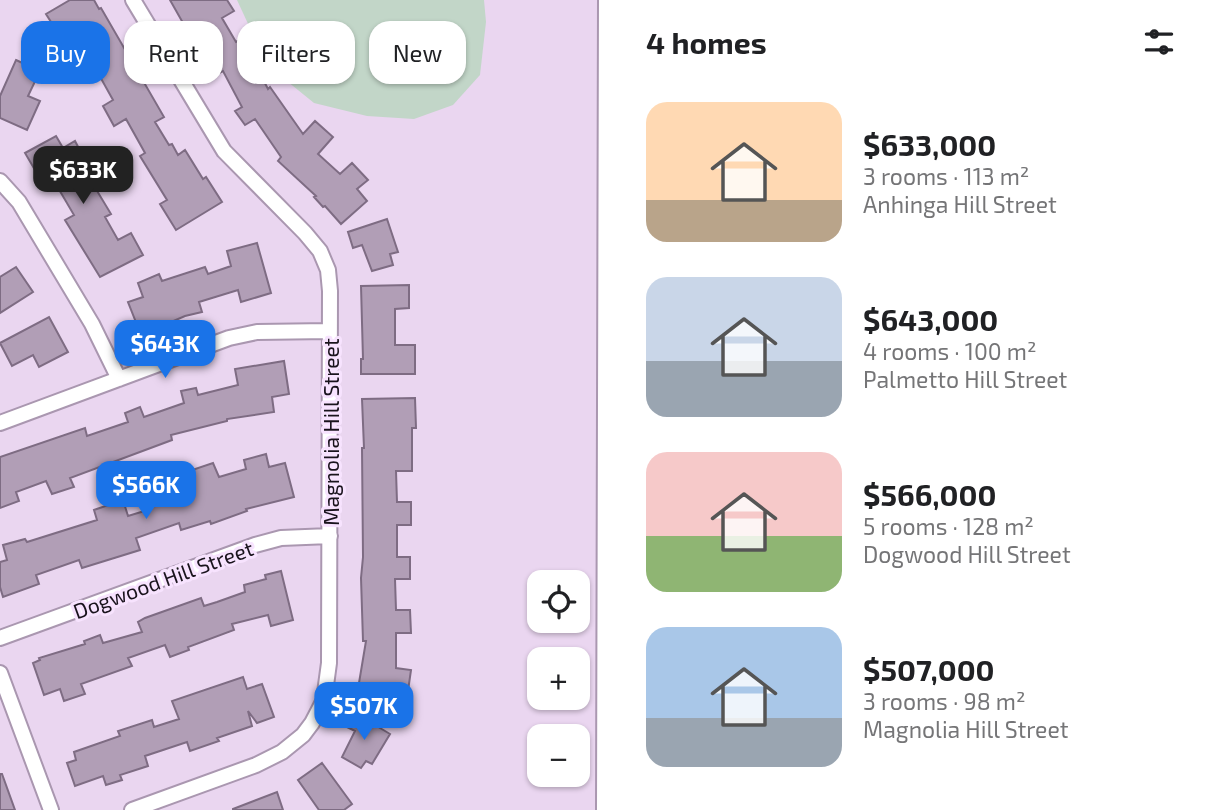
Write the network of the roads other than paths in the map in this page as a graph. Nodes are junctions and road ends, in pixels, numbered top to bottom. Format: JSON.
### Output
{"nodes":[{"id":1,"x":133,"y":0,"type":"edge"},
{"id":2,"x":606,"y":0,"type":"edge"},
{"id":3,"x":0,"y":181,"type":"edge"},
{"id":4,"x":329,"y":331,"type":"junction"},
{"id":5,"x":118,"y":379,"type":"junction"},
{"id":6,"x":0,"y":423,"type":"edge"},
{"id":7,"x":330,"y":536,"type":"junction"},
{"id":8,"x":608,"y":565,"type":"edge"},
{"id":9,"x":0,"y":638,"type":"edge"},
{"id":10,"x":0,"y":673,"type":"edge"},
{"id":11,"x":51,"y":810,"type":"edge"},
{"id":12,"x":132,"y":810,"type":"edge"},
{"id":13,"x":604,"y":810,"type":"edge"}],
"edges":[{"from":1,"to":4,"type":"street","name":"Magnolia Hill Street"},
{"from":2,"to":8,"type":"street"},
{"from":3,"to":5,"type":"street"},
{"from":4,"to":5,"type":"street"},
{"from":4,"to":7,"type":"street","name":"Magnolia Hill Street"},
{"from":5,"to":6,"type":"street"},
{"from":7,"to":9,"type":"street","name":"Dogwood Hill Street"},
{"from":7,"to":12,"type":"street","name":"Magnolia Hill Street"},
{"from":8,"to":13,"type":"street"},
{"from":10,"to":11,"type":"street"}]}
